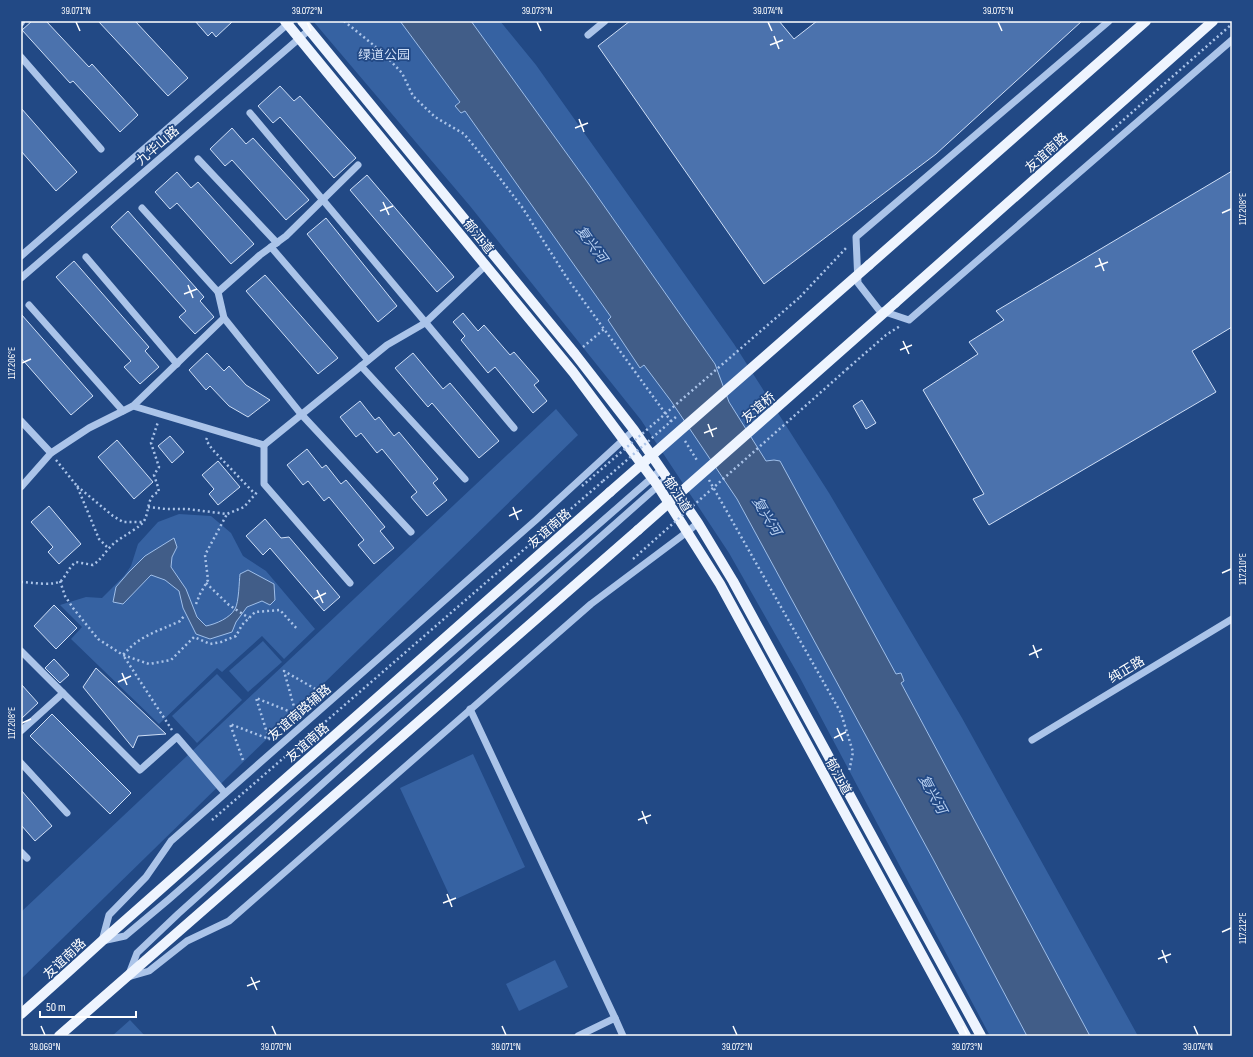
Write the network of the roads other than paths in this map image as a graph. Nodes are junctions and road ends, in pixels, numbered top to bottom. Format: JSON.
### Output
{"nodes":[{"id":1,"x":302,"y":21,"type":"edge"},
{"id":2,"x":605,"y":21,"type":"edge"},
{"id":3,"x":1109,"y":21,"type":"edge"},
{"id":4,"x":1146,"y":21,"type":"edge"},
{"id":5,"x":1213,"y":21,"type":"edge"},
{"id":6,"x":288,"y":22,"type":"edge"},
{"id":7,"x":309,"y":30,"type":"junction"},
{"id":8,"x":588,"y":35,"type":"dead end"},
{"id":9,"x":299,"y":38,"type":"junction"},
{"id":10,"x":1232,"y":40,"type":"edge"},
{"id":11,"x":21,"y":57,"type":"edge"},
{"id":12,"x":250,"y":113,"type":"dead end"},
{"id":13,"x":101,"y":149,"type":"dead end"},
{"id":14,"x":198,"y":159,"type":"dead end"},
{"id":15,"x":358,"y":165,"type":"dead end"},
{"id":16,"x":323,"y":200,"type":"junction"},
{"id":17,"x":142,"y":208,"type":"dead end"},
{"id":18,"x":274,"y":245,"type":"junction"},
{"id":19,"x":21,"y":256,"type":"edge"},
{"id":20,"x":86,"y":257,"type":"dead end"},
{"id":21,"x":486,"y":265,"type":"junction"},
{"id":22,"x":21,"y":278,"type":"edge"},
{"id":23,"x":218,"y":292,"type":"junction"},
{"id":24,"x":895,"y":303,"type":"joint"},
{"id":25,"x":29,"y":305,"type":"dead end"},
{"id":26,"x":224,"y":318,"type":"junction"},
{"id":27,"x":425,"y":323,"type":"junction"},
{"id":28,"x":368,"y":360,"type":"junction"},
{"id":29,"x":177,"y":364,"type":"junction"},
{"id":30,"x":361,"y":366,"type":"junction"},
{"id":31,"x":133,"y":406,"type":"junction"},
{"id":32,"x":123,"y":411,"type":"junction"},
{"id":33,"x":301,"y":414,"type":"junction"},
{"id":34,"x":21,"y":421,"type":"edge"},
{"id":35,"x":514,"y":428,"type":"dead end"},
{"id":36,"x":634,"y":430,"type":"junction"},
{"id":37,"x":624,"y":439,"type":"junction"},
{"id":38,"x":264,"y":444,"type":"junction"},
{"id":39,"x":50,"y":453,"type":"junction"},
{"id":40,"x":665,"y":473,"type":"junction"},
{"id":41,"x":652,"y":478,"type":"junction"},
{"id":42,"x":465,"y":479,"type":"dead end"},
{"id":43,"x":21,"y":486,"type":"edge"},
{"id":44,"x":658,"y":486,"type":"junction"},
{"id":45,"x":698,"y":523,"type":"junction"},
{"id":46,"x":411,"y":532,"type":"dead end"},
{"id":47,"x":687,"y":532,"type":"junction"},
{"id":48,"x":350,"y":583,"type":"dead end"},
{"id":49,"x":1232,"y":619,"type":"edge"},
{"id":50,"x":21,"y":651,"type":"edge"},
{"id":51,"x":62,"y":694,"type":"junction"},
{"id":52,"x":470,"y":709,"type":"junction"},
{"id":53,"x":21,"y":731,"type":"edge"},
{"id":54,"x":1032,"y":740,"type":"dead end"},
{"id":55,"x":21,"y":763,"type":"edge"},
{"id":56,"x":225,"y":793,"type":"junction"},
{"id":57,"x":68,"y":813,"type":"dead end"},
{"id":58,"x":21,"y":852,"type":"edge"},
{"id":59,"x":27,"y":858,"type":"dead end"},
{"id":60,"x":102,"y":940,"type":"junction"},
{"id":61,"x":128,"y":978,"type":"junction"},
{"id":62,"x":21,"y":1014,"type":"edge"},
{"id":63,"x":615,"y":1018,"type":"junction"},
{"id":64,"x":59,"y":1036,"type":"edge"},
{"id":65,"x":578,"y":1036,"type":"edge"},
{"id":66,"x":623,"y":1036,"type":"edge"},
{"id":67,"x":966,"y":1036,"type":"edge"},
{"id":68,"x":980,"y":1036,"type":"edge"}],
"edges":[{"from":1,"to":7,"type":"main road","name":"郁江道"},
{"from":2,"to":8,"type":"street"},
{"from":3,"to":10,"type":"street"},
{"from":4,"to":60,"type":"main road","name":"友谊南路","bridge":true},
{"from":5,"to":24,"type":"main road","name":"友谊南路"},
{"from":6,"to":9,"type":"main road","name":"郁江道"},
{"from":6,"to":19,"type":"street","name":"九华山路"},
{"from":7,"to":9,"type":"street","name":"九华山路"},
{"from":7,"to":36,"type":"main road","name":"郁江道"},
{"from":9,"to":21,"type":"main road","name":"郁江道"},
{"from":9,"to":22,"type":"street","name":"九华山路"},
{"from":11,"to":13,"type":"street"},
{"from":12,"to":16,"type":"street"},
{"from":14,"to":18,"type":"street"},
{"from":15,"to":16,"type":"street"},
{"from":16,"to":18,"type":"street"},
{"from":16,"to":27,"type":"street"},
{"from":17,"to":23,"type":"street"},
{"from":18,"to":23,"type":"street"},
{"from":18,"to":28,"type":"street"},
{"from":20,"to":29,"type":"street"},
{"from":21,"to":27,"type":"street"},
{"from":21,"to":37,"type":"main road","name":"郁江道"},
{"from":23,"to":26,"type":"street"},
{"from":24,"to":61,"type":"main road","name":"友谊桥","bridge":true},
{"from":25,"to":32,"type":"street"},
{"from":26,"to":29,"type":"street"},
{"from":26,"to":33,"type":"street"},
{"from":27,"to":28,"type":"street"},
{"from":27,"to":35,"type":"street"},
{"from":28,"to":30,"type":"street"},
{"from":29,"to":31,"type":"street"},
{"from":30,"to":33,"type":"street"},
{"from":30,"to":42,"type":"street"},
{"from":31,"to":32,"type":"street"},
{"from":31,"to":38,"type":"street"},
{"from":32,"to":39,"type":"street"},
{"from":33,"to":38,"type":"street"},
{"from":33,"to":46,"type":"street"},
{"from":34,"to":39,"type":"street"},
{"from":36,"to":37,"type":"street","name":"友谊南路辅路"},
{"from":36,"to":40,"type":"main road","name":"郁江道"},
{"from":37,"to":41,"type":"main road","name":"郁江道"},
{"from":37,"to":56,"type":"street","name":"友谊南路辅路"},
{"from":38,"to":48,"type":"street"},
{"from":39,"to":43,"type":"street"},
{"from":40,"to":41,"type":"street"},
{"from":40,"to":44,"type":"street"},
{"from":40,"to":45,"type":"main road","name":"郁江道"},
{"from":41,"to":44,"type":"main road","name":"郁江道"},
{"from":41,"to":60,"type":"street"},
{"from":44,"to":47,"type":"main road","name":"郁江道"},
{"from":44,"to":61,"type":"street"},
{"from":45,"to":47,"type":"street"},
{"from":45,"to":68,"type":"main road","name":"郁江道"},
{"from":47,"to":52,"type":"street"},
{"from":47,"to":67,"type":"main road","name":"郁江道"},
{"from":49,"to":54,"type":"street","name":"纯正路"},
{"from":50,"to":51,"type":"street"},
{"from":51,"to":53,"type":"street"},
{"from":51,"to":56,"type":"street"},
{"from":52,"to":61,"type":"street"},
{"from":52,"to":63,"type":"street"},
{"from":55,"to":57,"type":"street"},
{"from":56,"to":60,"type":"street","name":"友谊南路辅路"},
{"from":58,"to":59,"type":"street"},
{"from":60,"to":62,"type":"main road","name":"友谊南路"},
{"from":61,"to":64,"type":"main road"},
{"from":63,"to":65,"type":"street"},
{"from":63,"to":66,"type":"street"}]}
